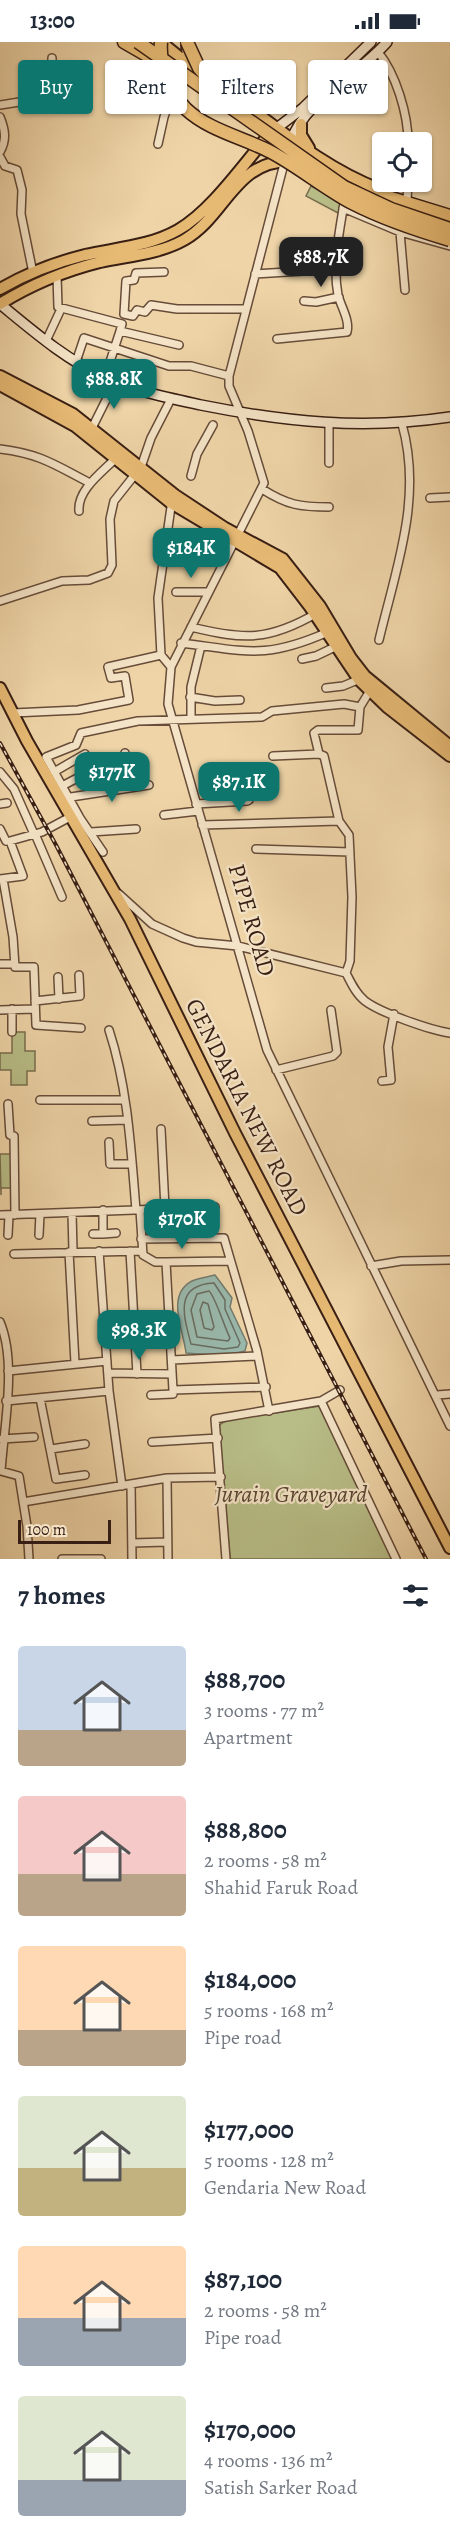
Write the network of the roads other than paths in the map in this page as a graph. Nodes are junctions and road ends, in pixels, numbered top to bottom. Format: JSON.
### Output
{"nodes":[{"id":1,"x":124,"y":42,"type":"edge"},
{"id":2,"x":132,"y":42,"type":"edge"},
{"id":3,"x":138,"y":42,"type":"edge"},
{"id":4,"x":153,"y":42,"type":"edge"},
{"id":5,"x":161,"y":42,"type":"edge"},
{"id":6,"x":187,"y":42,"type":"edge"},
{"id":7,"x":387,"y":42,"type":"edge"},
{"id":8,"x":368,"y":46,"type":"edge"},
{"id":9,"x":375,"y":54,"type":"junction"},
{"id":10,"x":52,"y":58,"type":"dead end"},
{"id":11,"x":152,"y":58,"type":"junction"},
{"id":12,"x":158,"y":60,"type":"edge"},
{"id":13,"x":172,"y":60,"type":"edge"},
{"id":14,"x":175,"y":60,"type":"edge"},
{"id":15,"x":182,"y":60,"type":"edge"},
{"id":16,"x":199,"y":68,"type":"edge"},
{"id":17,"x":187,"y":71,"type":"edge"},
{"id":18,"x":187,"y":73,"type":"edge"},
{"id":19,"x":0,"y":105,"type":"edge"},
{"id":20,"x":165,"y":114,"type":"edge"},
{"id":21,"x":250,"y":114,"type":"edge"},
{"id":22,"x":0,"y":116,"type":"edge"},
{"id":23,"x":301,"y":124,"type":"junction"},
{"id":24,"x":277,"y":127,"type":"junction"},
{"id":25,"x":408,"y":132,"type":"edge"},
{"id":26,"x":267,"y":137,"type":"junction"},
{"id":27,"x":292,"y":138,"type":"junction"},
{"id":28,"x":158,"y":144,"type":"dead end"},
{"id":29,"x":0,"y":154,"type":"edge"},
{"id":30,"x":315,"y":155,"type":"junction"},
{"id":31,"x":286,"y":157,"type":"junction"},
{"id":32,"x":248,"y":167,"type":"junction"},
{"id":33,"x":365,"y":190,"type":"junction"},
{"id":34,"x":407,"y":192,"type":"edge"},
{"id":35,"x":345,"y":193,"type":"junction"},
{"id":36,"x":407,"y":200,"type":"junction"},
{"id":37,"x":343,"y":208,"type":"junction"},
{"id":38,"x":450,"y":214,"type":"edge"},
{"id":39,"x":450,"y":222,"type":"edge"},
{"id":40,"x":450,"y":229,"type":"edge"},
{"id":41,"x":400,"y":232,"type":"junction"},
{"id":42,"x":450,"y":238,"type":"edge"},
{"id":43,"x":450,"y":246,"type":"edge"},
{"id":44,"x":335,"y":270,"type":"junction"},
{"id":45,"x":164,"y":272,"type":"dead end"},
{"id":46,"x":57,"y":274,"type":"junction"},
{"id":47,"x":255,"y":274,"type":"junction"},
{"id":48,"x":34,"y":278,"type":"junction"},
{"id":49,"x":0,"y":289,"type":"edge"},
{"id":50,"x":405,"y":290,"type":"dead end"},
{"id":51,"x":339,"y":297,"type":"junction"},
{"id":52,"x":304,"y":301,"type":"dead end"},
{"id":53,"x":0,"y":304,"type":"edge"},
{"id":54,"x":61,"y":309,"type":"junction"},
{"id":55,"x":246,"y":309,"type":"junction"},
{"id":56,"x":124,"y":314,"type":"junction"},
{"id":57,"x":121,"y":328,"type":"junction"},
{"id":58,"x":277,"y":339,"type":"dead end"},
{"id":59,"x":46,"y":341,"type":"junction"},
{"id":60,"x":179,"y":345,"type":"dead end"},
{"id":61,"x":115,"y":349,"type":"junction"},
{"id":62,"x":75,"y":362,"type":"junction"},
{"id":63,"x":0,"y":376,"type":"edge"},
{"id":64,"x":229,"y":376,"type":"junction"},
{"id":65,"x":105,"y":377,"type":"junction"},
{"id":66,"x":115,"y":382,"type":"junction"},
{"id":67,"x":0,"y":385,"type":"edge"},
{"id":68,"x":171,"y":399,"type":"junction"},
{"id":69,"x":241,"y":413,"type":"junction"},
{"id":70,"x":450,"y":417,"type":"edge"},
{"id":71,"x":329,"y":424,"type":"junction"},
{"id":72,"x":402,"y":424,"type":"junction"},
{"id":73,"x":213,"y":425,"type":"dead end"},
{"id":74,"x":92,"y":428,"type":"junction"},
{"id":75,"x":0,"y":449,"type":"edge"},
{"id":76,"x":115,"y":452,"type":"junction"},
{"id":77,"x":329,"y":463,"type":"dead end"},
{"id":78,"x":139,"y":470,"type":"junction"},
{"id":79,"x":191,"y":476,"type":"dead end"},
{"id":80,"x":90,"y":483,"type":"junction"},
{"id":81,"x":262,"y":489,"type":"junction"},
{"id":82,"x":450,"y":497,"type":"edge"},
{"id":83,"x":430,"y":498,"type":"dead end"},
{"id":84,"x":173,"y":499,"type":"junction"},
{"id":85,"x":329,"y":507,"type":"dead end"},
{"id":86,"x":79,"y":511,"type":"dead end"},
{"id":87,"x":236,"y":538,"type":"junction"},
{"id":88,"x":176,"y":592,"type":"dead end"},
{"id":89,"x":208,"y":592,"type":"junction"},
{"id":90,"x":0,"y":601,"type":"edge"},
{"id":91,"x":319,"y":612,"type":"junction"},
{"id":92,"x":191,"y":627,"type":"junction"},
{"id":93,"x":329,"y":632,"type":"junction"},
{"id":94,"x":379,"y":640,"type":"dead end"},
{"id":95,"x":181,"y":643,"type":"junction"},
{"id":96,"x":338,"y":645,"type":"junction"},
{"id":97,"x":201,"y":646,"type":"junction"},
{"id":98,"x":161,"y":655,"type":"junction"},
{"id":99,"x":302,"y":658,"type":"dead end"},
{"id":100,"x":171,"y":667,"type":"junction"},
{"id":101,"x":362,"y":678,"type":"junction"},
{"id":102,"x":0,"y":688,"type":"edge"},
{"id":103,"x":326,"y":688,"type":"dead end"},
{"id":104,"x":372,"y":688,"type":"junction"},
{"id":105,"x":190,"y":697,"type":"junction"},
{"id":106,"x":240,"y":700,"type":"dead end"},
{"id":107,"x":360,"y":707,"type":"junction"},
{"id":108,"x":13,"y":713,"type":"junction"},
{"id":109,"x":191,"y":719,"type":"junction"},
{"id":110,"x":174,"y":721,"type":"junction"},
{"id":111,"x":450,"y":746,"type":"edge"},
{"id":112,"x":125,"y":753,"type":"dead end"},
{"id":113,"x":84,"y":754,"type":"dead end"},
{"id":114,"x":319,"y":754,"type":"junction"},
{"id":115,"x":273,"y":756,"type":"dead end"},
{"id":116,"x":450,"y":756,"type":"edge"},
{"id":117,"x":0,"y":772,"type":"edge"},
{"id":118,"x":54,"y":772,"type":"junction"},
{"id":119,"x":64,"y":784,"type":"junction"},
{"id":120,"x":149,"y":785,"type":"dead end"},
{"id":121,"x":249,"y":789,"type":"dead end"},
{"id":122,"x":71,"y":797,"type":"junction"},
{"id":123,"x":197,"y":808,"type":"junction"},
{"id":124,"x":164,"y":815,"type":"dead end"},
{"id":125,"x":72,"y":816,"type":"junction"},
{"id":126,"x":339,"y":821,"type":"junction"},
{"id":127,"x":202,"y":825,"type":"junction"},
{"id":128,"x":136,"y":829,"type":"dead end"},
{"id":129,"x":0,"y":830,"type":"edge"},
{"id":130,"x":91,"y":832,"type":"junction"},
{"id":131,"x":34,"y":834,"type":"junction"},
{"id":132,"x":5,"y":841,"type":"edge"},
{"id":133,"x":256,"y":849,"type":"dead end"},
{"id":134,"x":103,"y":852,"type":"dead end"},
{"id":135,"x":350,"y":852,"type":"junction"},
{"id":136,"x":2,"y":879,"type":"edge"},
{"id":137,"x":114,"y":888,"type":"junction"},
{"id":138,"x":62,"y":897,"type":"dead end"},
{"id":139,"x":238,"y":946,"type":"junction"},
{"id":140,"x":0,"y":964,"type":"edge"},
{"id":141,"x":15,"y":964,"type":"junction"},
{"id":142,"x":346,"y":973,"type":"junction"},
{"id":143,"x":79,"y":975,"type":"dead end"},
{"id":144,"x":58,"y":977,"type":"dead end"},
{"id":145,"x":59,"y":999,"type":"junction"},
{"id":146,"x":35,"y":1005,"type":"junction"},
{"id":147,"x":0,"y":1010,"type":"edge"},
{"id":148,"x":12,"y":1010,"type":"junction"},
{"id":149,"x":331,"y":1010,"type":"dead end"},
{"id":150,"x":394,"y":1014,"type":"junction"},
{"id":151,"x":81,"y":1028,"type":"dead end"},
{"id":152,"x":109,"y":1030,"type":"dead end"},
{"id":153,"x":12,"y":1032,"type":"dead end"},
{"id":154,"x":450,"y":1034,"type":"edge"},
{"id":155,"x":276,"y":1070,"type":"junction"},
{"id":156,"x":382,"y":1080,"type":"dead end"},
{"id":157,"x":40,"y":1100,"type":"dead end"},
{"id":158,"x":125,"y":1100,"type":"junction"},
{"id":159,"x":8,"y":1104,"type":"dead end"},
{"id":160,"x":126,"y":1120,"type":"junction"},
{"id":161,"x":92,"y":1121,"type":"dead end"},
{"id":162,"x":161,"y":1129,"type":"dead end"},
{"id":163,"x":110,"y":1142,"type":"dead end"},
{"id":164,"x":132,"y":1164,"type":"junction"},
{"id":165,"x":215,"y":1207,"type":"dead end"},
{"id":166,"x":165,"y":1208,"type":"junction"},
{"id":167,"x":103,"y":1210,"type":"junction"},
{"id":168,"x":138,"y":1210,"type":"junction"},
{"id":169,"x":72,"y":1213,"type":"junction"},
{"id":170,"x":40,"y":1214,"type":"junction"},
{"id":171,"x":0,"y":1215,"type":"edge"},
{"id":172,"x":12,"y":1215,"type":"junction"},
{"id":173,"x":116,"y":1233,"type":"dead end"},
{"id":174,"x":93,"y":1234,"type":"dead end"},
{"id":175,"x":103,"y":1234,"type":"junction"},
{"id":176,"x":8,"y":1235,"type":"dead end"},
{"id":177,"x":39,"y":1235,"type":"dead end"},
{"id":178,"x":141,"y":1239,"type":"junction"},
{"id":179,"x":99,"y":1251,"type":"junction"},
{"id":180,"x":130,"y":1251,"type":"junction"},
{"id":181,"x":141,"y":1251,"type":"junction"},
{"id":182,"x":71,"y":1252,"type":"junction"},
{"id":183,"x":14,"y":1254,"type":"dead end"},
{"id":184,"x":450,"y":1260,"type":"edge"},
{"id":185,"x":230,"y":1261,"type":"junction"},
{"id":186,"x":166,"y":1262,"type":"junction"},
{"id":187,"x":371,"y":1266,"type":"junction"},
{"id":188,"x":0,"y":1322,"type":"edge"},
{"id":189,"x":258,"y":1356,"type":"junction"},
{"id":190,"x":172,"y":1360,"type":"junction"},
{"id":191,"x":107,"y":1361,"type":"junction"},
{"id":192,"x":75,"y":1363,"type":"junction"},
{"id":193,"x":8,"y":1371,"type":"junction"},
{"id":194,"x":108,"y":1373,"type":"junction"},
{"id":195,"x":138,"y":1374,"type":"junction"},
{"id":196,"x":171,"y":1374,"type":"junction"},
{"id":197,"x":266,"y":1387,"type":"junction"},
{"id":198,"x":173,"y":1390,"type":"junction"},
{"id":199,"x":340,"y":1390,"type":"dead end"},
{"id":200,"x":109,"y":1391,"type":"junction"},
{"id":201,"x":450,"y":1394,"type":"edge"},
{"id":202,"x":151,"y":1395,"type":"dead end"},
{"id":203,"x":437,"y":1395,"type":"junction"},
{"id":204,"x":40,"y":1398,"type":"junction"},
{"id":205,"x":6,"y":1401,"type":"junction"},
{"id":206,"x":321,"y":1401,"type":"junction"},
{"id":207,"x":269,"y":1411,"type":"junction"},
{"id":208,"x":450,"y":1426,"type":"edge"},
{"id":209,"x":34,"y":1437,"type":"dead end"},
{"id":210,"x":218,"y":1438,"type":"junction"},
{"id":211,"x":2,"y":1439,"type":"junction"},
{"id":212,"x":152,"y":1442,"type":"dead end"},
{"id":213,"x":86,"y":1444,"type":"dead end"},
{"id":214,"x":51,"y":1449,"type":"junction"},
{"id":215,"x":1,"y":1462,"type":"edge"},
{"id":216,"x":1,"y":1472,"type":"edge"},
{"id":217,"x":85,"y":1475,"type":"dead end"},
{"id":218,"x":221,"y":1477,"type":"junction"},
{"id":219,"x":167,"y":1478,"type":"junction"},
{"id":220,"x":131,"y":1484,"type":"junction"},
{"id":221,"x":122,"y":1485,"type":"junction"},
{"id":222,"x":23,"y":1502,"type":"junction"},
{"id":223,"x":167,"y":1542,"type":"junction"},
{"id":224,"x":132,"y":1543,"type":"junction"},
{"id":225,"x":450,"y":1548,"type":"edge"},
{"id":226,"x":29,"y":1559,"type":"edge"},
{"id":227,"x":62,"y":1559,"type":"edge"},
{"id":228,"x":68,"y":1559,"type":"edge"},
{"id":229,"x":101,"y":1559,"type":"edge"},
{"id":230,"x":132,"y":1559,"type":"edge"},
{"id":231,"x":168,"y":1559,"type":"edge"},
{"id":232,"x":226,"y":1559,"type":"edge"},
{"id":233,"x":396,"y":1559,"type":"edge"}],
"edges":[{"from":1,"to":11,"type":"highway"},
{"from":2,"to":11,"type":"main road"},
{"from":3,"to":40,"type":"highway","bridge":true},
{"from":4,"to":11,"type":"main road"},
{"from":4,"to":13,"type":"highway"},
{"from":5,"to":14,"type":"main road"},
{"from":5,"to":42,"type":"highway","bridge":true},
{"from":6,"to":15,"type":"main road"},
{"from":6,"to":16,"type":"highway","bridge":true},
{"from":7,"to":9,"type":"main road"},
{"from":8,"to":9,"type":"main road"},
{"from":8,"to":24,"type":"main road"},
{"from":9,"to":23,"type":"main road"},
{"from":9,"to":25,"type":"street"},
{"from":10,"to":19,"type":"street"},
{"from":11,"to":12,"type":"main road"},
{"from":17,"to":24,"type":"main road"},
{"from":18,"to":26,"type":"main road"},
{"from":20,"to":28,"type":"street"},
{"from":21,"to":33,"type":"highway"},
{"from":22,"to":29,"type":"street"},
{"from":23,"to":27,"type":"main road"},
{"from":23,"to":30,"type":"main road"},
{"from":24,"to":26,"type":"main road"},
{"from":24,"to":27,"type":"main road"},
{"from":26,"to":31,"type":"main road"},
{"from":26,"to":32,"type":"main road"},
{"from":27,"to":30,"type":"main road"},
{"from":27,"to":31,"type":"main road"},
{"from":29,"to":48,"type":"street"},
{"from":30,"to":36,"type":"main road"},
{"from":31,"to":32,"type":"main road"},
{"from":31,"to":35,"type":"main road"},
{"from":31,"to":47,"type":"street"},
{"from":32,"to":46,"type":"main road"},
{"from":32,"to":48,"type":"main road"},
{"from":33,"to":38,"type":"highway"},
{"from":33,"to":39,"type":"highway"},
{"from":34,"to":36,"type":"street"},
{"from":35,"to":37,"type":"street"},
{"from":35,"to":42,"type":"main road"},
{"from":36,"to":38,"type":"main road"},
{"from":37,"to":41,"type":"street"},
{"from":37,"to":44,"type":"street"},
{"from":41,"to":43,"type":"street"},
{"from":41,"to":50,"type":"street"},
{"from":44,"to":47,"type":"street"},
{"from":44,"to":51,"type":"street"},
{"from":45,"to":56,"type":"street"},
{"from":46,"to":48,"type":"main road"},
{"from":46,"to":54,"type":"street"},
{"from":47,"to":55,"type":"street"},
{"from":48,"to":49,"type":"main road"},
{"from":48,"to":53,"type":"main road"},
{"from":51,"to":52,"type":"street"},
{"from":51,"to":58,"type":"street"},
{"from":53,"to":59,"type":"main road"},
{"from":54,"to":57,"type":"street"},
{"from":54,"to":59,"type":"street"},
{"from":55,"to":56,"type":"street"},
{"from":55,"to":64,"type":"street"},
{"from":56,"to":57,"type":"street"},
{"from":57,"to":60,"type":"street"},
{"from":57,"to":61,"type":"street"},
{"from":59,"to":62,"type":"main road"},
{"from":61,"to":62,"type":"street"},
{"from":61,"to":64,"type":"street"},
{"from":61,"to":65,"type":"street"},
{"from":62,"to":65,"type":"main road"},
{"from":63,"to":74,"type":"main road"},
{"from":64,"to":69,"type":"street"},
{"from":65,"to":66,"type":"main road"},
{"from":66,"to":68,"type":"main road"},
{"from":66,"to":74,"type":"street"},
{"from":67,"to":76,"type":"main road"},
{"from":68,"to":69,"type":"main road"},
{"from":68,"to":78,"type":"street"},
{"from":69,"to":71,"type":"main road"},
{"from":69,"to":81,"type":"street"},
{"from":70,"to":72,"type":"main road"},
{"from":71,"to":72,"type":"main road"},
{"from":71,"to":77,"type":"street"},
{"from":72,"to":94,"type":"street"},
{"from":73,"to":79,"type":"street"},
{"from":74,"to":76,"type":"main road"},
{"from":75,"to":80,"type":"street"},
{"from":76,"to":78,"type":"main road"},
{"from":76,"to":80,"type":"street"},
{"from":78,"to":84,"type":"main road"},
{"from":78,"to":90,"type":"street"},
{"from":80,"to":86,"type":"street"},
{"from":81,"to":85,"type":"street"},
{"from":81,"to":87,"type":"street","name":"PIPE ROAD"},
{"from":82,"to":83,"type":"street"},
{"from":84,"to":87,"type":"main road"},
{"from":84,"to":98,"type":"street"},
{"from":87,"to":89,"type":"street","name":"PIPE ROAD"},
{"from":87,"to":91,"type":"main road"},
{"from":88,"to":89,"type":"street"},
{"from":89,"to":92,"type":"street","name":"PIPE ROAD"},
{"from":91,"to":92,"type":"street"},
{"from":91,"to":93,"type":"main road"},
{"from":92,"to":95,"type":"street","name":"PIPE ROAD"},
{"from":93,"to":96,"type":"main road"},
{"from":93,"to":97,"type":"street"},
{"from":95,"to":97,"type":"street"},
{"from":95,"to":100,"type":"street","name":"PIPE ROAD"},
{"from":96,"to":99,"type":"street"},
{"from":96,"to":101,"type":"main road"},
{"from":97,"to":105,"type":"street"},
{"from":98,"to":100,"type":"street"},
{"from":98,"to":108,"type":"street"},
{"from":100,"to":110,"type":"street","name":"PIPE ROAD"},
{"from":101,"to":103,"type":"street"},
{"from":101,"to":104,"type":"main road"},
{"from":102,"to":108,"type":"main road","name":"GENDARIA NEW ROAD"},
{"from":104,"to":107,"type":"street"},
{"from":104,"to":111,"type":"main road"},
{"from":104,"to":116,"type":"main road"},
{"from":105,"to":106,"type":"street"},
{"from":105,"to":109,"type":"street"},
{"from":107,"to":109,"type":"street"},
{"from":107,"to":114,"type":"street"},
{"from":108,"to":125,"type":"main road","name":"GENDARIA NEW ROAD"},
{"from":109,"to":110,"type":"street"},
{"from":110,"to":118,"type":"street"},
{"from":110,"to":123,"type":"street","name":"PIPE ROAD"},
{"from":112,"to":119,"type":"street"},
{"from":113,"to":118,"type":"street"},
{"from":114,"to":115,"type":"street"},
{"from":114,"to":126,"type":"street"},
{"from":117,"to":131,"type":"street"},
{"from":118,"to":119,"type":"street"},
{"from":119,"to":122,"type":"street"},
{"from":120,"to":122,"type":"street"},
{"from":121,"to":123,"type":"street"},
{"from":122,"to":130,"type":"street"},
{"from":123,"to":124,"type":"street"},
{"from":123,"to":127,"type":"street","name":"PIPE ROAD"},
{"from":125,"to":131,"type":"street"},
{"from":125,"to":137,"type":"main road","name":"GENDARIA NEW ROAD"},
{"from":126,"to":127,"type":"street"},
{"from":126,"to":135,"type":"street"},
{"from":127,"to":139,"type":"street","name":"PIPE ROAD"},
{"from":128,"to":130,"type":"street"},
{"from":129,"to":132,"type":"street"},
{"from":130,"to":134,"type":"street"},
{"from":131,"to":132,"type":"street"},
{"from":131,"to":138,"type":"street"},
{"from":132,"to":136,"type":"street"},
{"from":133,"to":135,"type":"street"},
{"from":135,"to":142,"type":"street"},
{"from":136,"to":141,"type":"street"},
{"from":137,"to":139,"type":"street"},
{"from":137,"to":225,"type":"main road","name":"GENDARIA NEW ROAD"},
{"from":139,"to":142,"type":"street"},
{"from":139,"to":155,"type":"street","name":"PIPE ROAD"},
{"from":140,"to":141,"type":"street"},
{"from":141,"to":146,"type":"street"},
{"from":142,"to":150,"type":"street"},
{"from":143,"to":145,"type":"street"},
{"from":144,"to":145,"type":"street"},
{"from":145,"to":146,"type":"street"},
{"from":146,"to":148,"type":"street"},
{"from":146,"to":151,"type":"street"},
{"from":147,"to":148,"type":"street"},
{"from":148,"to":153,"type":"street"},
{"from":149,"to":155,"type":"street"},
{"from":150,"to":154,"type":"street"},
{"from":150,"to":156,"type":"street"},
{"from":152,"to":158,"type":"street"},
{"from":155,"to":187,"type":"street","name":"PIPE ROAD"},
{"from":157,"to":158,"type":"street"},
{"from":158,"to":160,"type":"street"},
{"from":159,"to":172,"type":"street"},
{"from":160,"to":161,"type":"street"},
{"from":160,"to":164,"type":"street"},
{"from":162,"to":166,"type":"street"},
{"from":163,"to":164,"type":"street"},
{"from":164,"to":168,"type":"street"},
{"from":165,"to":166,"type":"street"},
{"from":166,"to":168,"type":"street"},
{"from":167,"to":168,"type":"street"},
{"from":167,"to":169,"type":"street"},
{"from":167,"to":175,"type":"street"},
{"from":168,"to":178,"type":"street"},
{"from":169,"to":170,"type":"street"},
{"from":169,"to":182,"type":"street"},
{"from":170,"to":172,"type":"street"},
{"from":170,"to":177,"type":"street"},
{"from":171,"to":172,"type":"street"},
{"from":172,"to":176,"type":"street"},
{"from":173,"to":175,"type":"street"},
{"from":174,"to":175,"type":"street"},
{"from":178,"to":181,"type":"street"},
{"from":178,"to":185,"type":"street"},
{"from":179,"to":180,"type":"street"},
{"from":179,"to":182,"type":"street"},
{"from":179,"to":191,"type":"street"},
{"from":180,"to":181,"type":"street"},
{"from":180,"to":195,"type":"street"},
{"from":181,"to":186,"type":"street"},
{"from":182,"to":183,"type":"street"},
{"from":182,"to":192,"type":"street"},
{"from":184,"to":187,"type":"street"},
{"from":185,"to":186,"type":"street"},
{"from":185,"to":189,"type":"street"},
{"from":186,"to":190,"type":"street"},
{"from":187,"to":203,"type":"street","name":"PIPE ROAD"},
{"from":188,"to":193,"type":"street"},
{"from":189,"to":190,"type":"street"},
{"from":189,"to":197,"type":"street"},
{"from":190,"to":196,"type":"street"},
{"from":191,"to":192,"type":"street"},
{"from":191,"to":194,"type":"street"},
{"from":192,"to":193,"type":"street"},
{"from":193,"to":205,"type":"street"},
{"from":194,"to":195,"type":"street"},
{"from":194,"to":200,"type":"street"},
{"from":195,"to":196,"type":"street"},
{"from":196,"to":198,"type":"street"},
{"from":197,"to":198,"type":"street"},
{"from":197,"to":207,"type":"street"},
{"from":198,"to":202,"type":"street"},
{"from":199,"to":206,"type":"street"},
{"from":200,"to":204,"type":"street"},
{"from":200,"to":221,"type":"street"},
{"from":201,"to":203,"type":"street"},
{"from":203,"to":208,"type":"street","name":"PIPE ROAD"},
{"from":204,"to":205,"type":"street"},
{"from":204,"to":214,"type":"street"},
{"from":205,"to":211,"type":"street"},
{"from":206,"to":207,"type":"street"},
{"from":206,"to":233,"type":"street"},
{"from":207,"to":210,"type":"street"},
{"from":209,"to":211,"type":"street"},
{"from":210,"to":212,"type":"street"},
{"from":210,"to":218,"type":"street"},
{"from":211,"to":215,"type":"street"},
{"from":213,"to":214,"type":"street"},
{"from":214,"to":217,"type":"street"},
{"from":215,"to":216,"type":"street"},
{"from":216,"to":222,"type":"street"},
{"from":218,"to":219,"type":"street"},
{"from":218,"to":232,"type":"street"},
{"from":219,"to":220,"type":"street"},
{"from":219,"to":223,"type":"street"},
{"from":220,"to":221,"type":"street"},
{"from":220,"to":224,"type":"street"},
{"from":221,"to":222,"type":"street"},
{"from":222,"to":226,"type":"street"},
{"from":223,"to":224,"type":"street"},
{"from":223,"to":231,"type":"street"},
{"from":224,"to":230,"type":"street"},
{"from":227,"to":228,"type":"street"},
{"from":228,"to":229,"type":"street"}]}
